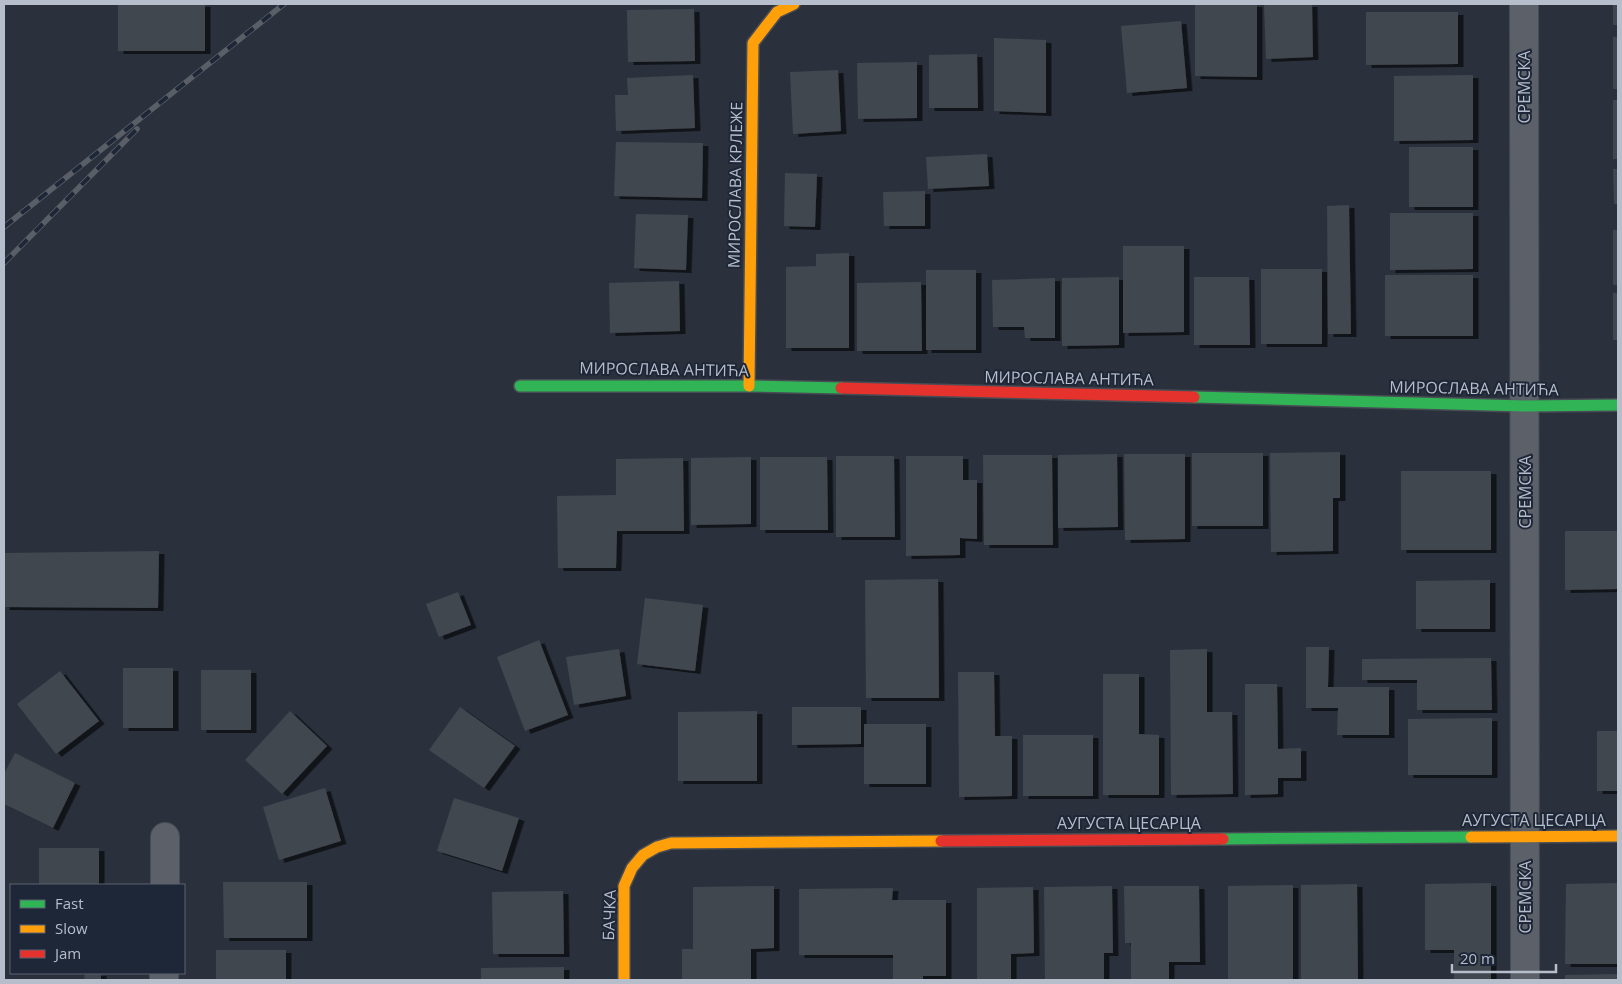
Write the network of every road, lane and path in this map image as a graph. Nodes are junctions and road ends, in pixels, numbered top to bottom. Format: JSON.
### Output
{"nodes":[{"id":1,"x":794,"y":4,"type":"edge"},
{"id":2,"x":1524,"y":4,"type":"edge"},
{"id":3,"x":520,"y":386,"type":"dead end"},
{"id":4,"x":749,"y":386,"type":"junction"},
{"id":5,"x":1618,"y":405,"type":"edge"},
{"id":6,"x":1525,"y":406,"type":"junction"},
{"id":7,"x":165,"y":836,"type":"dead end"},
{"id":8,"x":1525,"y":836,"type":"junction"},
{"id":9,"x":1618,"y":836,"type":"edge"},
{"id":10,"x":643,"y":855,"type":"joint"},
{"id":11,"x":165,"y":884,"type":"edge"},
{"id":12,"x":624,"y":980,"type":"edge"},
{"id":13,"x":1525,"y":980,"type":"edge"}],
"edges":[{"from":1,"to":4,"type":"street","name":"МИРОСЛАВА КРЛЕЖЕ"},
{"from":2,"to":6,"type":"street","name":"СРЕМСКА"},
{"from":3,"to":4,"type":"street","name":"МИРОСЛАВА АНТИЋА"},
{"from":4,"to":6,"type":"street","name":"МИРОСЛАВА АНТИЋА"},
{"from":5,"to":6,"type":"street","name":"МИРОСЛАВА АНТИЋА"},
{"from":6,"to":8,"type":"street","name":"СРЕМСКА"},
{"from":7,"to":11,"type":"street"},
{"from":8,"to":9,"type":"street","name":"АУГУСТА ЦЕСАРЦА"},
{"from":8,"to":10,"type":"street","name":"АУГУСТА ЦЕСАРЦА"},
{"from":8,"to":13,"type":"street","name":"СРЕМСКА"},
{"from":10,"to":12,"type":"street","name":"БАЧКА"}]}
